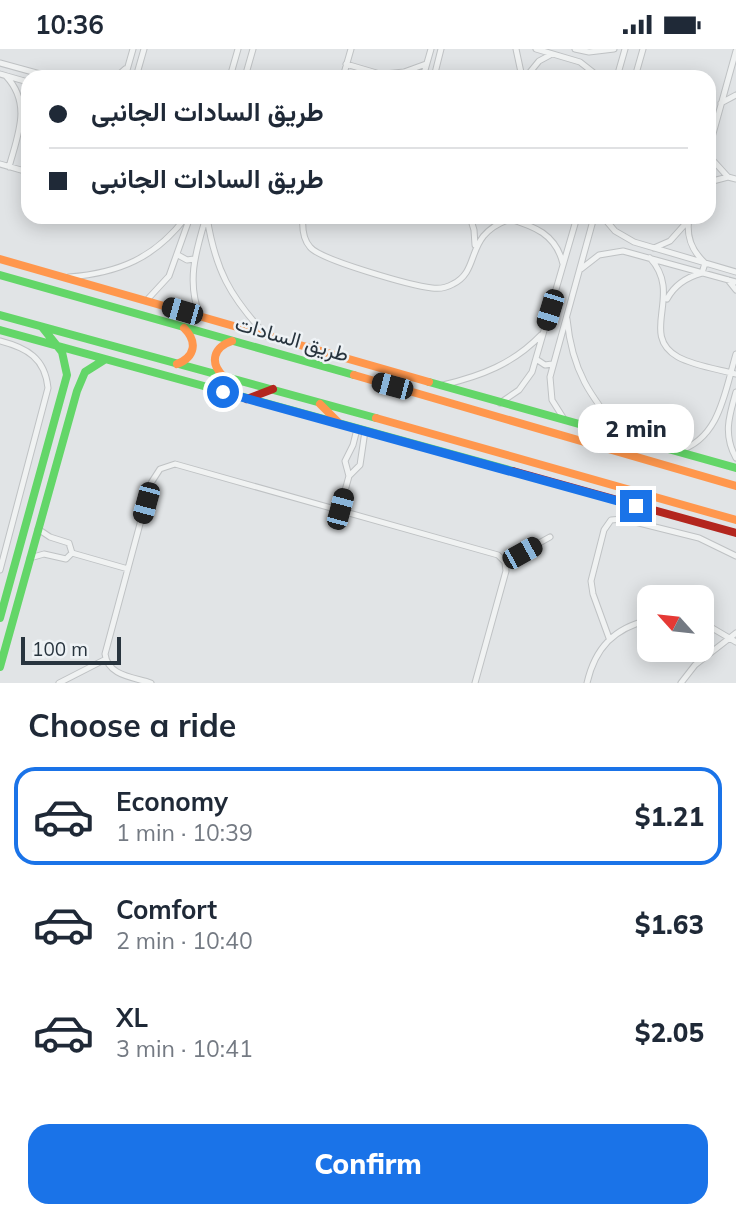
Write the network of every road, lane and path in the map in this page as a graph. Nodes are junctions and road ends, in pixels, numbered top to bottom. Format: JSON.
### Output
{"nodes":[{"id":1,"x":133,"y":49,"type":"edge"},
{"id":2,"x":144,"y":49,"type":"edge"},
{"id":3,"x":238,"y":49,"type":"edge"},
{"id":4,"x":253,"y":49,"type":"edge"},
{"id":5,"x":351,"y":49,"type":"edge"},
{"id":6,"x":430,"y":49,"type":"edge"},
{"id":7,"x":442,"y":49,"type":"edge"},
{"id":8,"x":516,"y":49,"type":"edge"},
{"id":9,"x":536,"y":49,"type":"edge"},
{"id":10,"x":575,"y":49,"type":"edge"},
{"id":11,"x":614,"y":49,"type":"edge"},
{"id":12,"x":625,"y":49,"type":"edge"},
{"id":13,"x":643,"y":49,"type":"edge"},
{"id":14,"x":736,"y":51,"type":"edge"},
{"id":15,"x":553,"y":54,"type":"junction"},
{"id":16,"x":0,"y":63,"type":"edge"},
{"id":17,"x":346,"y":64,"type":"junction"},
{"id":18,"x":426,"y":64,"type":"junction"},
{"id":19,"x":128,"y":67,"type":"junction"},
{"id":20,"x":26,"y":70,"type":"edge"},
{"id":21,"x":124,"y":70,"type":"edge"},
{"id":22,"x":127,"y":70,"type":"edge"},
{"id":23,"x":139,"y":70,"type":"edge"},
{"id":24,"x":232,"y":70,"type":"edge"},
{"id":25,"x":247,"y":70,"type":"edge"},
{"id":26,"x":345,"y":70,"type":"edge"},
{"id":27,"x":367,"y":70,"type":"edge"},
{"id":28,"x":410,"y":70,"type":"edge"},
{"id":29,"x":425,"y":70,"type":"edge"},
{"id":30,"x":435,"y":70,"type":"edge"},
{"id":31,"x":522,"y":70,"type":"edge"},
{"id":32,"x":531,"y":70,"type":"edge"},
{"id":33,"x":590,"y":70,"type":"edge"},
{"id":34,"x":619,"y":70,"type":"edge"},
{"id":35,"x":637,"y":70,"type":"edge"},
{"id":36,"x":730,"y":71,"type":"junction"},
{"id":37,"x":3,"y":75,"type":"edge"},
{"id":38,"x":736,"y":79,"type":"edge"},
{"id":39,"x":21,"y":80,"type":"edge"},
{"id":40,"x":736,"y":95,"type":"edge"},
{"id":41,"x":21,"y":100,"type":"edge"},
{"id":42,"x":721,"y":103,"type":"junction"},
{"id":43,"x":716,"y":122,"type":"edge"},
{"id":44,"x":21,"y":124,"type":"edge"},
{"id":45,"x":0,"y":164,"type":"edge"},
{"id":46,"x":716,"y":164,"type":"edge"},
{"id":47,"x":9,"y":167,"type":"junction"},
{"id":48,"x":21,"y":170,"type":"edge"},
{"id":49,"x":728,"y":177,"type":"junction"},
{"id":50,"x":736,"y":179,"type":"edge"},
{"id":51,"x":716,"y":180,"type":"edge"},
{"id":52,"x":181,"y":224,"type":"edge"},
{"id":53,"x":186,"y":224,"type":"edge"},
{"id":54,"x":204,"y":224,"type":"edge"},
{"id":55,"x":208,"y":224,"type":"edge"},
{"id":56,"x":302,"y":224,"type":"edge"},
{"id":57,"x":472,"y":224,"type":"edge"},
{"id":58,"x":498,"y":224,"type":"edge"},
{"id":59,"x":526,"y":224,"type":"edge"},
{"id":60,"x":575,"y":224,"type":"edge"},
{"id":61,"x":592,"y":224,"type":"edge"},
{"id":62,"x":609,"y":224,"type":"edge"},
{"id":63,"x":684,"y":224,"type":"edge"},
{"id":64,"x":688,"y":224,"type":"edge"},
{"id":65,"x":634,"y":242,"type":"junction"},
{"id":66,"x":475,"y":248,"type":"junction"},
{"id":67,"x":653,"y":248,"type":"junction"},
{"id":68,"x":630,"y":252,"type":"junction"},
{"id":69,"x":178,"y":255,"type":"junction"},
{"id":70,"x":650,"y":258,"type":"junction"},
{"id":71,"x":0,"y":259,"type":"edge"},
{"id":72,"x":194,"y":259,"type":"junction"},
{"id":73,"x":705,"y":263,"type":"junction"},
{"id":74,"x":563,"y":266,"type":"junction"},
{"id":75,"x":579,"y":272,"type":"junction"},
{"id":76,"x":736,"y":272,"type":"edge"},
{"id":77,"x":702,"y":273,"type":"junction"},
{"id":78,"x":0,"y":275,"type":"edge"},
{"id":79,"x":65,"y":278,"type":"junction"},
{"id":80,"x":728,"y":280,"type":"junction"},
{"id":81,"x":736,"y":282,"type":"edge"},
{"id":82,"x":736,"y":290,"type":"edge"},
{"id":83,"x":146,"y":301,"type":"junction"},
{"id":84,"x":664,"y":305,"type":"junction"},
{"id":85,"x":567,"y":313,"type":"junction"},
{"id":86,"x":0,"y":315,"type":"edge"},
{"id":87,"x":200,"y":316,"type":"junction"},
{"id":88,"x":42,"y":327,"type":"junction"},
{"id":89,"x":183,"y":327,"type":"junction"},
{"id":90,"x":0,"y":330,"type":"edge"},
{"id":91,"x":544,"y":333,"type":"junction"},
{"id":92,"x":266,"y":335,"type":"junction"},
{"id":93,"x":0,"y":341,"type":"edge"},
{"id":94,"x":232,"y":341,"type":"junction"},
{"id":95,"x":296,"y":345,"type":"junction"},
{"id":96,"x":57,"y":346,"type":"junction"},
{"id":97,"x":736,"y":354,"type":"edge"},
{"id":98,"x":536,"y":359,"type":"junction"},
{"id":99,"x":105,"y":360,"type":"junction"},
{"id":100,"x":312,"y":363,"type":"junction"},
{"id":101,"x":174,"y":364,"type":"junction"},
{"id":102,"x":552,"y":364,"type":"junction"},
{"id":103,"x":388,"y":371,"type":"junction"},
{"id":104,"x":733,"y":373,"type":"edge"},
{"id":105,"x":225,"y":378,"type":"junction"},
{"id":106,"x":363,"y":378,"type":"junction"},
{"id":107,"x":439,"y":386,"type":"junction"},
{"id":108,"x":64,"y":388,"type":"junction"},
{"id":109,"x":273,"y":389,"type":"junction"},
{"id":110,"x":77,"y":391,"type":"junction"},
{"id":111,"x":736,"y":392,"type":"edge"},
{"id":112,"x":247,"y":398,"type":"junction"},
{"id":113,"x":318,"y":402,"type":"junction"},
{"id":114,"x":500,"y":403,"type":"junction"},
{"id":115,"x":564,"y":419,"type":"junction"},
{"id":116,"x":341,"y":425,"type":"junction"},
{"id":117,"x":361,"y":430,"type":"junction"},
{"id":118,"x":430,"y":434,"type":"junction"},
{"id":119,"x":623,"y":436,"type":"junction"},
{"id":120,"x":410,"y":444,"type":"junction"},
{"id":121,"x":351,"y":449,"type":"junction"},
{"id":122,"x":677,"y":451,"type":"junction"},
{"id":123,"x":361,"y":452,"type":"junction"},
{"id":124,"x":736,"y":458,"type":"edge"},
{"id":125,"x":736,"y":468,"type":"edge"},
{"id":126,"x":349,"y":476,"type":"junction"},
{"id":127,"x":736,"y":486,"type":"edge"},
{"id":128,"x":340,"y":509,"type":"junction"},
{"id":129,"x":736,"y":520,"type":"edge"},
{"id":130,"x":38,"y":529,"type":"junction"},
{"id":131,"x":736,"y":533,"type":"edge"},
{"id":132,"x":550,"y":537,"type":"dead end"},
{"id":133,"x":72,"y":553,"type":"junction"},
{"id":134,"x":736,"y":555,"type":"edge"},
{"id":135,"x":30,"y":558,"type":"junction"},
{"id":136,"x":505,"y":562,"type":"junction"},
{"id":137,"x":128,"y":569,"type":"junction"},
{"id":138,"x":0,"y":570,"type":"edge"},
{"id":139,"x":0,"y":618,"type":"edge"},
{"id":140,"x":637,"y":625,"type":"edge"},
{"id":141,"x":714,"y":628,"type":"edge"},
{"id":142,"x":609,"y":638,"type":"junction"},
{"id":143,"x":735,"y":638,"type":"edge"},
{"id":144,"x":3,"y":643,"type":"edge"},
{"id":145,"x":106,"y":659,"type":"junction"},
{"id":146,"x":0,"y":667,"type":"edge"},
{"id":147,"x":59,"y":683,"type":"edge"},
{"id":148,"x":151,"y":683,"type":"edge"},
{"id":149,"x":475,"y":683,"type":"edge"},
{"id":150,"x":587,"y":683,"type":"edge"},
{"id":151,"x":681,"y":683,"type":"edge"}],
"edges":[{"from":1,"to":19,"type":"street"},
{"from":2,"to":23,"type":"street"},
{"from":3,"to":24,"type":"street"},
{"from":4,"to":25,"type":"street"},
{"from":5,"to":17,"type":"street"},
{"from":6,"to":18,"type":"street"},
{"from":7,"to":30,"type":"street"},
{"from":8,"to":31,"type":"street"},
{"from":9,"to":15,"type":"street"},
{"from":10,"to":11,"type":"street"},
{"from":12,"to":34,"type":"street"},
{"from":13,"to":35,"type":"street"},
{"from":14,"to":36,"type":"street"},
{"from":15,"to":32,"type":"street"},
{"from":15,"to":33,"type":"street"},
{"from":16,"to":20,"type":"street"},
{"from":17,"to":26,"type":"street"},
{"from":17,"to":27,"type":"street"},
{"from":18,"to":28,"type":"street"},
{"from":18,"to":29,"type":"street"},
{"from":19,"to":21,"type":"street"},
{"from":19,"to":22,"type":"street"},
{"from":36,"to":38,"type":"street"},
{"from":36,"to":42,"type":"street"},
{"from":37,"to":39,"type":"street"},
{"from":37,"to":41,"type":"street"},
{"from":40,"to":42,"type":"street"},
{"from":42,"to":43,"type":"street"},
{"from":44,"to":47,"type":"street"},
{"from":45,"to":47,"type":"street"},
{"from":46,"to":49,"type":"street"},
{"from":47,"to":48,"type":"street"},
{"from":49,"to":50,"type":"street"},
{"from":49,"to":51,"type":"street"},
{"from":52,"to":79,"type":"street"},
{"from":53,"to":69,"type":"street"},
{"from":54,"to":72,"type":"street"},
{"from":55,"to":92,"type":"street"},
{"from":56,"to":66,"type":"street"},
{"from":57,"to":66,"type":"street"},
{"from":58,"to":66,"type":"street"},
{"from":59,"to":74,"type":"street"},
{"from":60,"to":74,"type":"street"},
{"from":61,"to":75,"type":"street"},
{"from":62,"to":65,"type":"street"},
{"from":63,"to":67,"type":"street"},
{"from":64,"to":73,"type":"street"},
{"from":65,"to":67,"type":"street"},
{"from":65,"to":68,"type":"street"},
{"from":67,"to":73,"type":"street"},
{"from":68,"to":70,"type":"street"},
{"from":68,"to":75,"type":"street"},
{"from":69,"to":72,"type":"street"},
{"from":69,"to":83,"type":"street"},
{"from":70,"to":77,"type":"street"},
{"from":70,"to":84,"type":"street"},
{"from":71,"to":79,"type":"street"},
{"from":72,"to":87,"type":"street"},
{"from":73,"to":76,"type":"street"},
{"from":73,"to":77,"type":"street"},
{"from":74,"to":91,"type":"street"},
{"from":75,"to":85,"type":"street"},
{"from":77,"to":80,"type":"street"},
{"from":77,"to":84,"type":"street"},
{"from":78,"to":89,"type":"street","name":"طريق السادات"},
{"from":79,"to":83,"type":"street"},
{"from":80,"to":81,"type":"street"},
{"from":80,"to":82,"type":"street"},
{"from":83,"to":87,"type":"street"},
{"from":84,"to":104,"type":"street"},
{"from":85,"to":102,"type":"street"},
{"from":85,"to":119,"type":"street"},
{"from":86,"to":88,"type":"street"},
{"from":87,"to":92,"type":"street"},
{"from":88,"to":96,"type":"street"},
{"from":88,"to":101,"type":"street"},
{"from":89,"to":94,"type":"street","name":"طريق السادات"},
{"from":89,"to":101,"type":"street"},
{"from":90,"to":96,"type":"street"},
{"from":91,"to":98,"type":"street"},
{"from":91,"to":107,"type":"street"},
{"from":92,"to":95,"type":"street"},
{"from":93,"to":138,"type":"street"},
{"from":94,"to":100,"type":"street","name":"طريق السادات"},
{"from":94,"to":105,"type":"street"},
{"from":95,"to":100,"type":"street"},
{"from":95,"to":103,"type":"street"},
{"from":96,"to":99,"type":"street"},
{"from":96,"to":108,"type":"street"},
{"from":97,"to":104,"type":"street"},
{"from":98,"to":102,"type":"street"},
{"from":98,"to":114,"type":"street"},
{"from":99,"to":110,"type":"street"},
{"from":99,"to":112,"type":"street"},
{"from":100,"to":106,"type":"street","name":"طريق السادات"},
{"from":101,"to":105,"type":"street"},
{"from":102,"to":115,"type":"street"},
{"from":103,"to":106,"type":"street"},
{"from":103,"to":107,"type":"street"},
{"from":104,"to":122,"type":"street"},
{"from":105,"to":109,"type":"street"},
{"from":106,"to":127,"type":"street","name":"طريق السادات"},
{"from":107,"to":114,"type":"street"},
{"from":108,"to":110,"type":"street"},
{"from":108,"to":139,"type":"street"},
{"from":109,"to":112,"type":"street"},
{"from":109,"to":113,"type":"street"},
{"from":110,"to":130,"type":"street"},
{"from":111,"to":124,"type":"street"},
{"from":112,"to":116,"type":"street"},
{"from":113,"to":116,"type":"street"},
{"from":113,"to":118,"type":"street"},
{"from":114,"to":115,"type":"street"},
{"from":115,"to":119,"type":"street"},
{"from":116,"to":117,"type":"street"},
{"from":117,"to":120,"type":"street"},
{"from":117,"to":121,"type":"street"},
{"from":117,"to":123,"type":"street"},
{"from":118,"to":120,"type":"street"},
{"from":118,"to":129,"type":"street"},
{"from":119,"to":122,"type":"street"},
{"from":120,"to":131,"type":"street"},
{"from":121,"to":123,"type":"street"},
{"from":121,"to":126,"type":"street"},
{"from":122,"to":125,"type":"street"},
{"from":123,"to":126,"type":"street"},
{"from":126,"to":128,"type":"street"},
{"from":128,"to":136,"type":"street"},
{"from":128,"to":137,"type":"street"},
{"from":130,"to":133,"type":"street"},
{"from":130,"to":135,"type":"street"},
{"from":132,"to":136,"type":"street"},
{"from":133,"to":135,"type":"street"},
{"from":133,"to":137,"type":"street"},
{"from":134,"to":142,"type":"street"},
{"from":135,"to":144,"type":"street"},
{"from":136,"to":149,"type":"street"},
{"from":137,"to":145,"type":"street"},
{"from":140,"to":142,"type":"street"},
{"from":141,"to":143,"type":"street"},
{"from":142,"to":150,"type":"street"},
{"from":143,"to":151,"type":"street"},
{"from":144,"to":146,"type":"street"},
{"from":145,"to":147,"type":"street"},
{"from":145,"to":148,"type":"street"}]}
